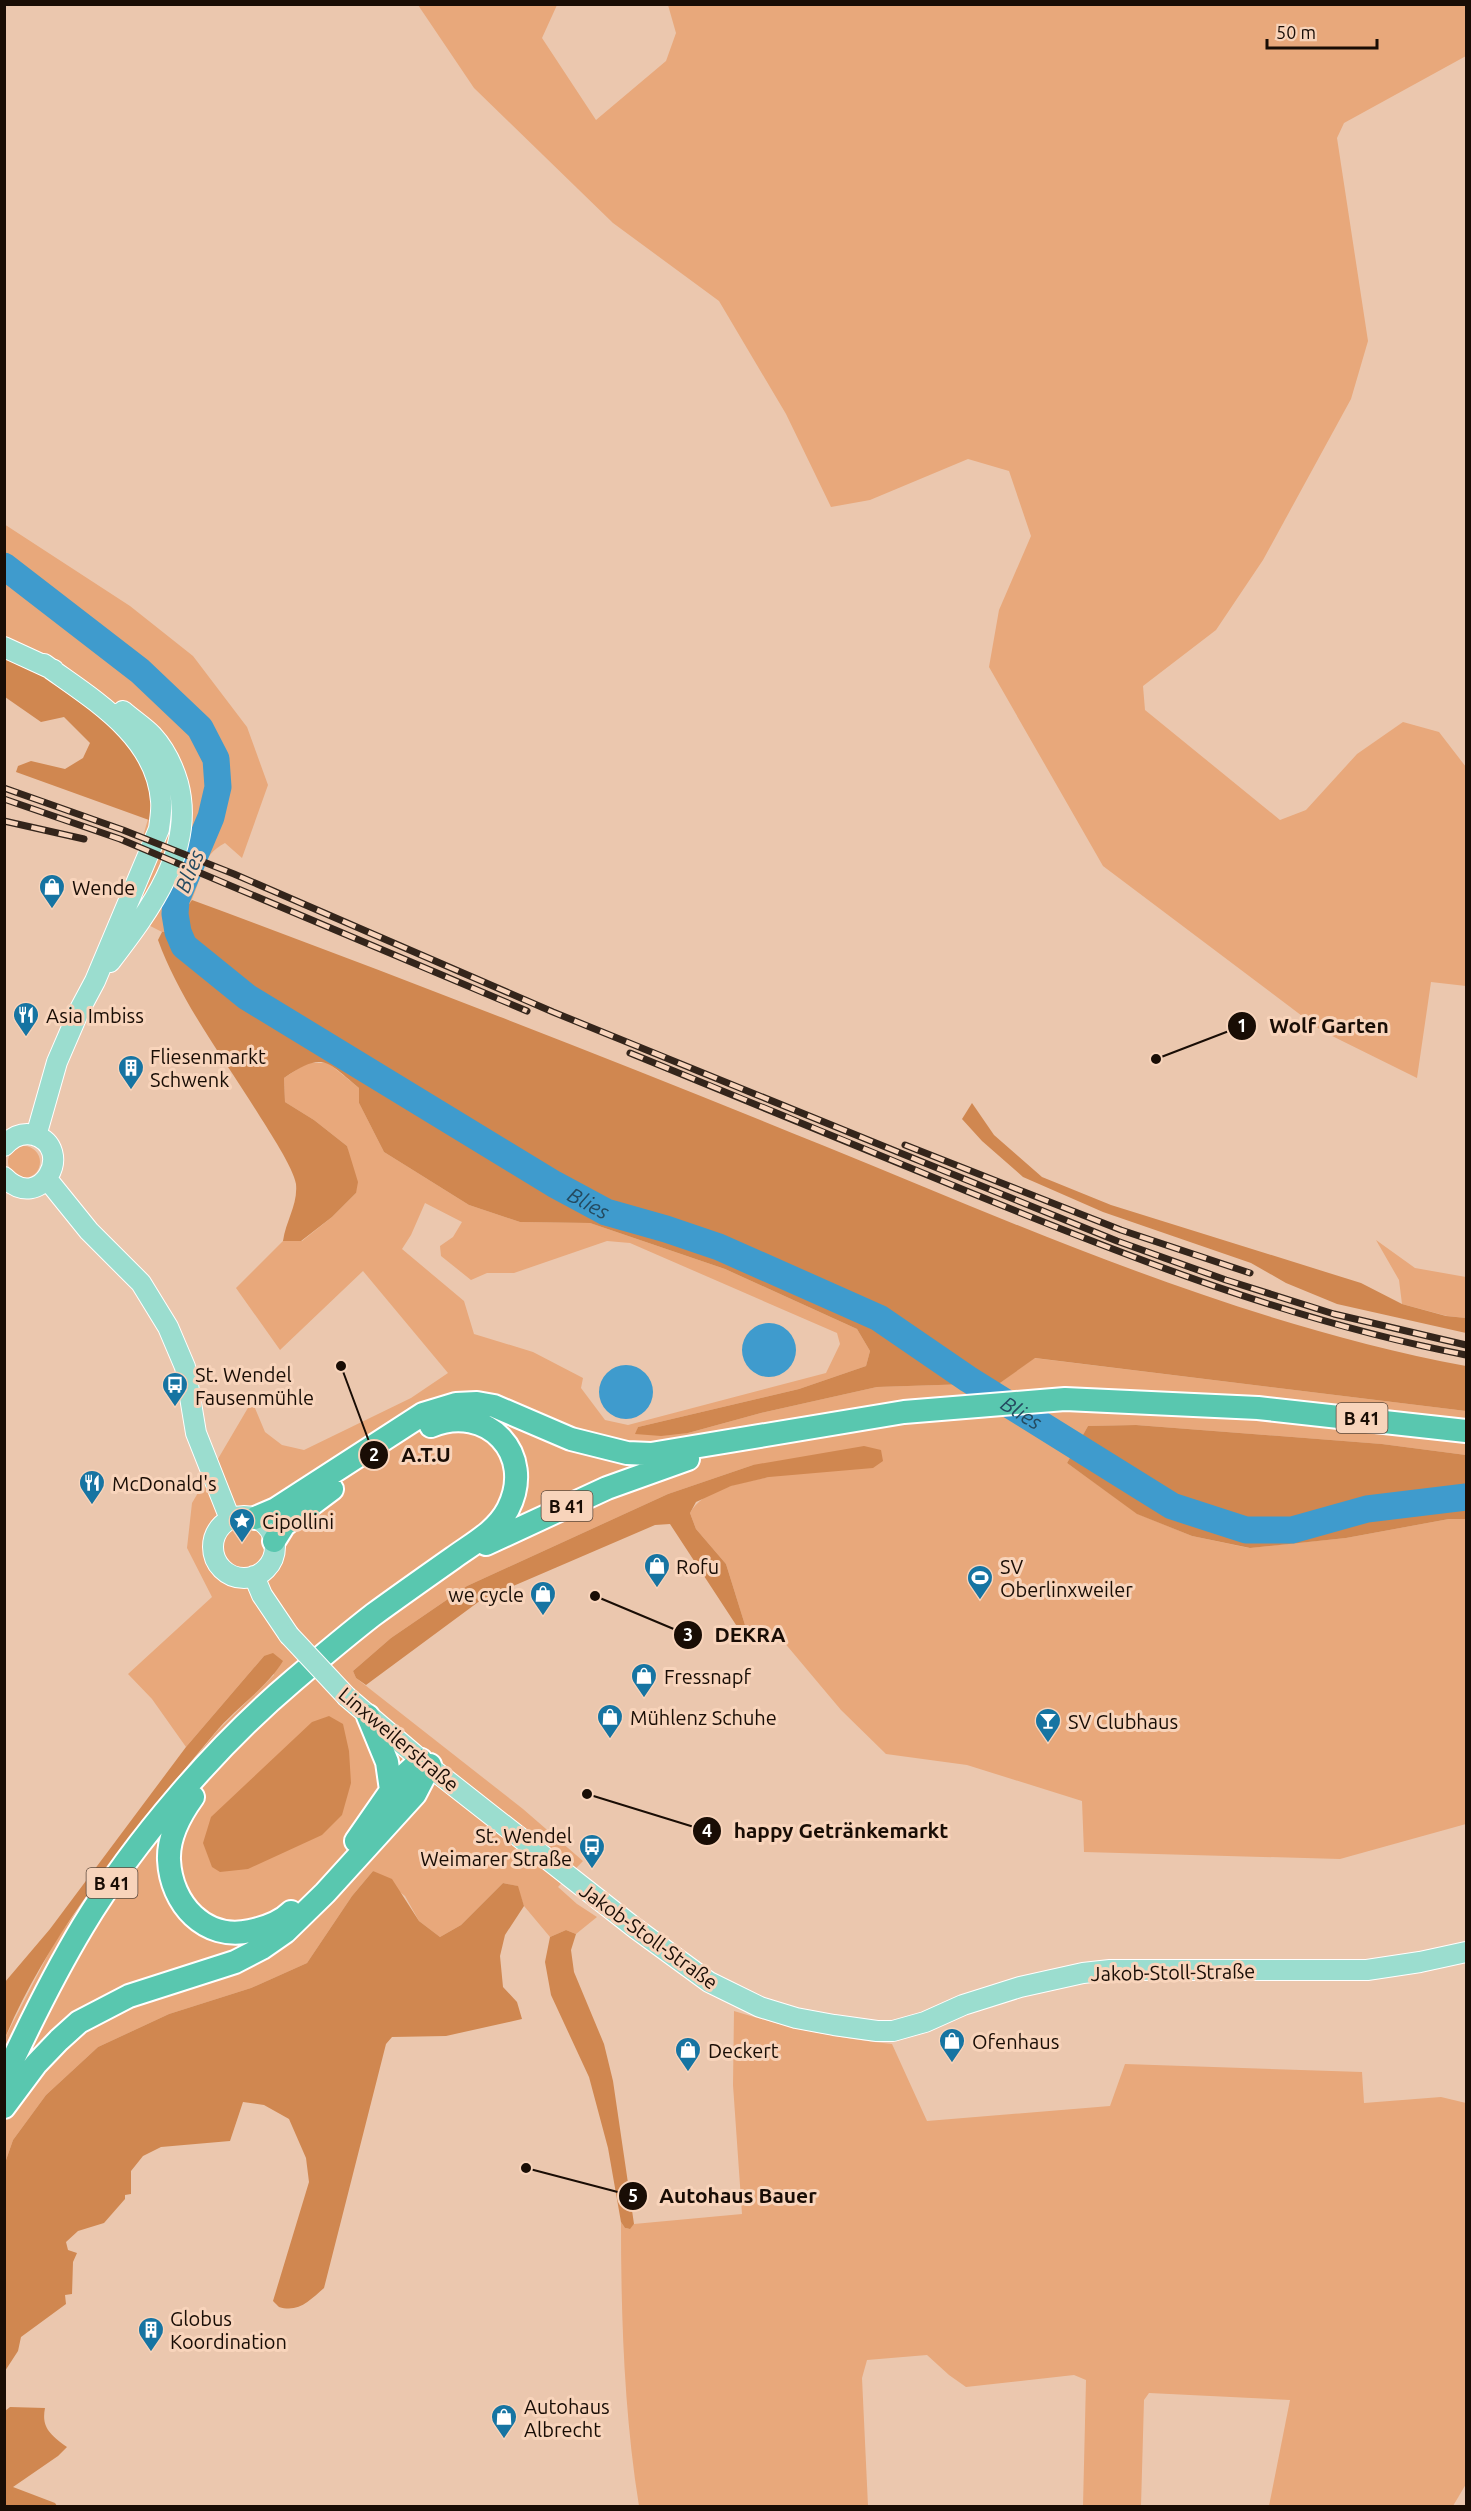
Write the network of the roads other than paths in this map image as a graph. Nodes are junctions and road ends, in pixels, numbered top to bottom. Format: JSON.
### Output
{"nodes":[{"id":1,"x":4,"y":647,"type":"edge"},
{"id":2,"x":164,"y":767,"type":"junction"},
{"id":3,"x":95,"y":981,"type":"junction"},
{"id":4,"x":36,"y":1136,"type":"junction"},
{"id":5,"x":4,"y":1146,"type":"edge"},
{"id":6,"x":4,"y":1177,"type":"edge"},
{"id":7,"x":47,"y":1179,"type":"junction"},
{"id":8,"x":1467,"y":1431,"type":"edge"},
{"id":9,"x":777,"y":1433,"type":"junction"},
{"id":10,"x":255,"y":1518,"type":"junction"},
{"id":11,"x":230,"y":1520,"type":"junction"},
{"id":12,"x":274,"y":1542,"type":"junction"},
{"id":13,"x":254,"y":1576,"type":"junction"},
{"id":14,"x":373,"y":1615,"type":"junction"},
{"id":15,"x":258,"y":1713,"type":"junction"},
{"id":16,"x":368,"y":1716,"type":"junction"},
{"id":17,"x":425,"y":1763,"type":"junction"},
{"id":18,"x":391,"y":1790,"type":"junction"},
{"id":19,"x":571,"y":1878,"type":"joint"},
{"id":20,"x":1467,"y":1952,"type":"edge"},
{"id":21,"x":4,"y":2079,"type":"edge"},
{"id":22,"x":4,"y":2107,"type":"edge"}],
"edges":[{"from":1,"to":2,"type":"main road"},
{"from":2,"to":3,"type":"main road"},
{"from":2,"to":3,"type":"main road"},
{"from":3,"to":4,"type":"main road"},
{"from":4,"to":5,"type":"main road"},
{"from":4,"to":7,"type":"main road"},
{"from":6,"to":7,"type":"main road"},
{"from":7,"to":11,"type":"main road"},
{"from":8,"to":9,"type":"highway","number":"B 41"},
{"from":9,"to":10,"type":"highway"},
{"from":9,"to":14,"type":"highway","number":"B 41"},
{"from":10,"to":11,"type":"main road"},
{"from":10,"to":12,"type":"main road"},
{"from":11,"to":13,"type":"main road"},
{"from":12,"to":13,"type":"main road"},
{"from":12,"to":14,"type":"highway"},
{"from":13,"to":16,"type":"main road","name":"Linxweilerstraße","bridge":true},
{"from":14,"to":15,"type":"highway","number":"B 41"},
{"from":15,"to":18,"type":"highway"},
{"from":15,"to":21,"type":"highway","number":"B 41"},
{"from":16,"to":17,"type":"main road","name":"Linxweilerstraße"},
{"from":16,"to":18,"type":"highway"},
{"from":17,"to":18,"type":"highway"},
{"from":17,"to":19,"type":"main road","name":"Linxweilerstraße"},
{"from":17,"to":22,"type":"highway"},
{"from":19,"to":20,"type":"main road","name":"Jakob-Stoll-Straße"}]}
